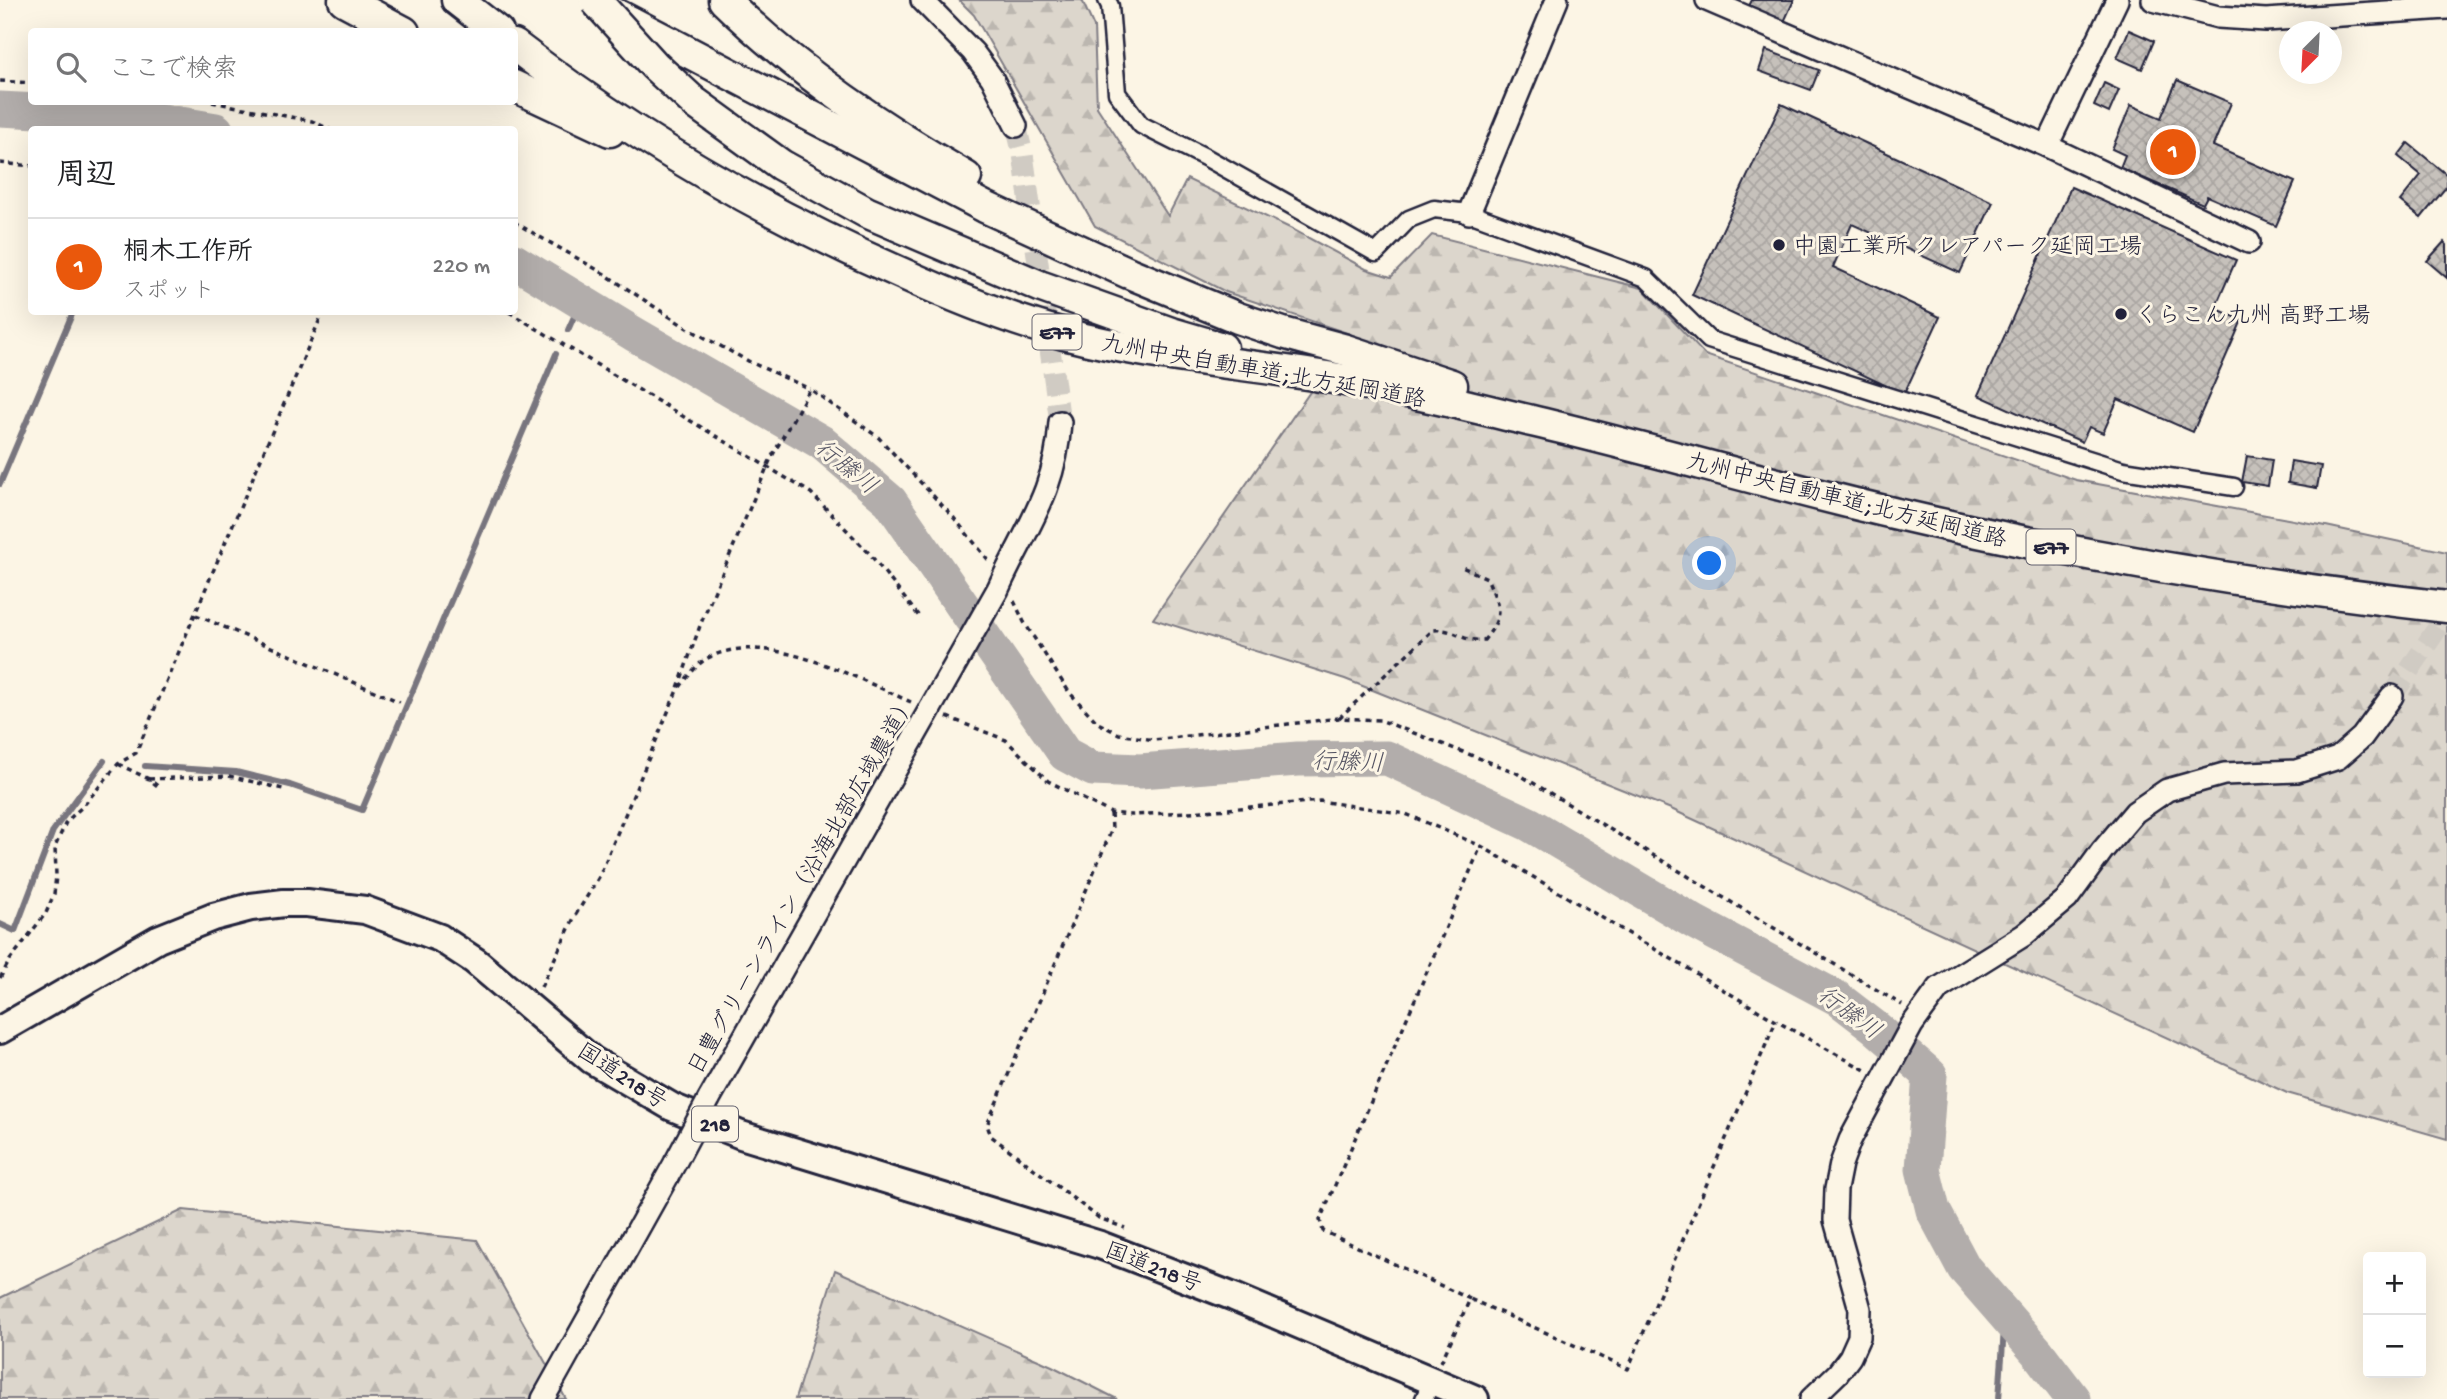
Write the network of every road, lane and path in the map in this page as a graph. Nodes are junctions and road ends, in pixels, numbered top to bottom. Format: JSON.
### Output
{"nodes":[{"id":1,"x":344,"y":0,"type":"edge"},
{"id":2,"x":457,"y":0,"type":"edge"},
{"id":3,"x":588,"y":0,"type":"edge"},
{"id":4,"x":595,"y":0,"type":"edge"},
{"id":5,"x":724,"y":0,"type":"edge"},
{"id":6,"x":922,"y":0,"type":"edge"},
{"id":7,"x":1107,"y":0,"type":"edge"},
{"id":8,"x":1557,"y":0,"type":"edge"},
{"id":9,"x":1707,"y":0,"type":"edge"},
{"id":10,"x":2117,"y":0,"type":"edge"},
{"id":11,"x":2152,"y":0,"type":"edge"},
{"id":12,"x":2447,"y":8,"type":"edge"},
{"id":13,"x":396,"y":28,"type":"edge"},
{"id":14,"x":493,"y":28,"type":"edge"},
{"id":15,"x":518,"y":48,"type":"edge"},
{"id":16,"x":0,"y":81,"type":"edge"},
{"id":17,"x":28,"y":83,"type":"edge"},
{"id":18,"x":518,"y":88,"type":"edge"},
{"id":19,"x":228,"y":105,"type":"edge"},
{"id":20,"x":323,"y":126,"type":"edge"},
{"id":21,"x":1016,"y":126,"type":"tunnel mouth"},
{"id":22,"x":2047,"y":146,"type":"junction"},
{"id":23,"x":0,"y":163,"type":"edge"},
{"id":24,"x":28,"y":166,"type":"edge"},
{"id":25,"x":770,"y":211,"type":"junction"},
{"id":26,"x":1469,"y":213,"type":"junction"},
{"id":27,"x":518,"y":224,"type":"edge"},
{"id":28,"x":2249,"y":242,"type":"dead end"},
{"id":29,"x":322,"y":315,"type":"edge"},
{"id":30,"x":514,"y":315,"type":"edge"},
{"id":31,"x":1346,"y":350,"type":"junction"},
{"id":32,"x":1355,"y":381,"type":"junction"},
{"id":33,"x":809,"y":391,"type":"junction"},
{"id":34,"x":1060,"y":422,"type":"tunnel mouth"},
{"id":35,"x":1662,"y":453,"type":"junction"},
{"id":36,"x":768,"y":468,"type":"junction"},
{"id":37,"x":2234,"y":487,"type":"dead end"},
{"id":38,"x":1462,"y":567,"type":"dead end"},
{"id":39,"x":1001,"y":584,"type":"junction"},
{"id":40,"x":2447,"y":607,"type":"edge"},
{"id":41,"x":196,"y":615,"type":"junction"},
{"id":42,"x":921,"y":619,"type":"dead end"},
{"id":43,"x":678,"y":688,"type":"junction"},
{"id":44,"x":2392,"y":696,"type":"tunnel mouth"},
{"id":45,"x":400,"y":702,"type":"dead end"},
{"id":46,"x":929,"y":710,"type":"junction"},
{"id":47,"x":1339,"y":718,"type":"junction"},
{"id":48,"x":118,"y":764,"type":"junction"},
{"id":49,"x":149,"y":779,"type":"junction"},
{"id":50,"x":160,"y":788,"type":"dead end"},
{"id":51,"x":287,"y":790,"type":"dead end"},
{"id":52,"x":1111,"y":813,"type":"junction"},
{"id":53,"x":1481,"y":846,"type":"junction"},
{"id":54,"x":0,"y":978,"type":"edge"},
{"id":55,"x":531,"y":1008,"type":"junction"},
{"id":56,"x":1915,"y":1020,"type":"junction"},
{"id":57,"x":1776,"y":1021,"type":"junction"},
{"id":58,"x":0,"y":1030,"type":"edge"},
{"id":59,"x":1884,"y":1078,"type":"junction"},
{"id":60,"x":1133,"y":1232,"type":"dead end"},
{"id":61,"x":1469,"y":1299,"type":"junction"},
{"id":62,"x":1428,"y":1390,"type":"edge"},
{"id":63,"x":543,"y":1399,"type":"edge"},
{"id":64,"x":1475,"y":1399,"type":"edge"},
{"id":65,"x":1811,"y":1399,"type":"edge"}],
"edges":[{"from":1,"to":13,"type":"highway"},
{"from":2,"to":14,"type":"highway"},
{"from":3,"to":31,"type":"highway","name":"九州中央自動車道;北方延岡道路","number":"E77"},
{"from":4,"to":32,"type":"highway","bridge":true},
{"from":5,"to":31,"type":"highway"},
{"from":6,"to":21,"type":"street"},
{"from":7,"to":26,"type":"street"},
{"from":8,"to":26,"type":"street"},
{"from":9,"to":22,"type":"street"},
{"from":10,"to":22,"type":"street"},
{"from":11,"to":12,"type":"street"},
{"from":15,"to":25,"type":"highway","name":"九州中央自動車道;北方延岡道路","number":"E77"},
{"from":16,"to":17,"type":"path"},
{"from":18,"to":25,"type":"highway"},
{"from":19,"to":20,"type":"path"},
{"from":22,"to":28,"type":"street"},
{"from":23,"to":24,"type":"path"},
{"from":25,"to":32,"type":"highway","name":"九州中央自動車道;北方延岡道路","number":"E77"},
{"from":26,"to":37,"type":"street"},
{"from":27,"to":33,"type":"path"},
{"from":29,"to":41,"type":"path"},
{"from":30,"to":36,"type":"path"},
{"from":31,"to":35,"type":"highway","name":"九州中央自動車道;北方延岡道路","number":"E77"},
{"from":32,"to":35,"type":"highway","name":"九州中央自動車道;北方延岡道路","number":"E77"},
{"from":33,"to":36,"type":"path"},
{"from":33,"to":39,"type":"path"},
{"from":34,"to":39,"type":"street","name":"日豊グリーンライン（沿海北部広域農道）"},
{"from":35,"to":40,"type":"highway","name":"九州中央自動車道;北方延岡道路","number":"E77"},
{"from":36,"to":42,"type":"path"},
{"from":36,"to":43,"type":"path"},
{"from":38,"to":47,"type":"path"},
{"from":39,"to":46,"type":"street","name":"日豊グリーンライン（沿海北部広域農道）"},
{"from":39,"to":47,"type":"path"},
{"from":41,"to":45,"type":"path"},
{"from":41,"to":48,"type":"path"},
{"from":43,"to":46,"type":"path"},
{"from":43,"to":55,"type":"path"},
{"from":44,"to":56,"type":"street"},
{"from":46,"to":52,"type":"path"},
{"from":46,"to":63,"type":"street","name":"日豊グリーンライン（沿海北部広域農道）","bridge":true},
{"from":47,"to":56,"type":"path"},
{"from":48,"to":49,"type":"path"},
{"from":48,"to":54,"type":"path"},
{"from":49,"to":50,"type":"path"},
{"from":49,"to":51,"type":"path"},
{"from":52,"to":53,"type":"path"},
{"from":52,"to":60,"type":"path"},
{"from":53,"to":57,"type":"path"},
{"from":53,"to":61,"type":"path"},
{"from":55,"to":58,"type":"highway","name":"国道218号","number":"218"},
{"from":55,"to":62,"type":"highway","name":"国道218号","number":"218"},
{"from":56,"to":59,"type":"street"},
{"from":57,"to":59,"type":"path"},
{"from":57,"to":61,"type":"path"},
{"from":59,"to":65,"type":"street"},
{"from":61,"to":62,"type":"path"},
{"from":62,"to":64,"type":"highway","name":"国道218号","number":"218"}]}
